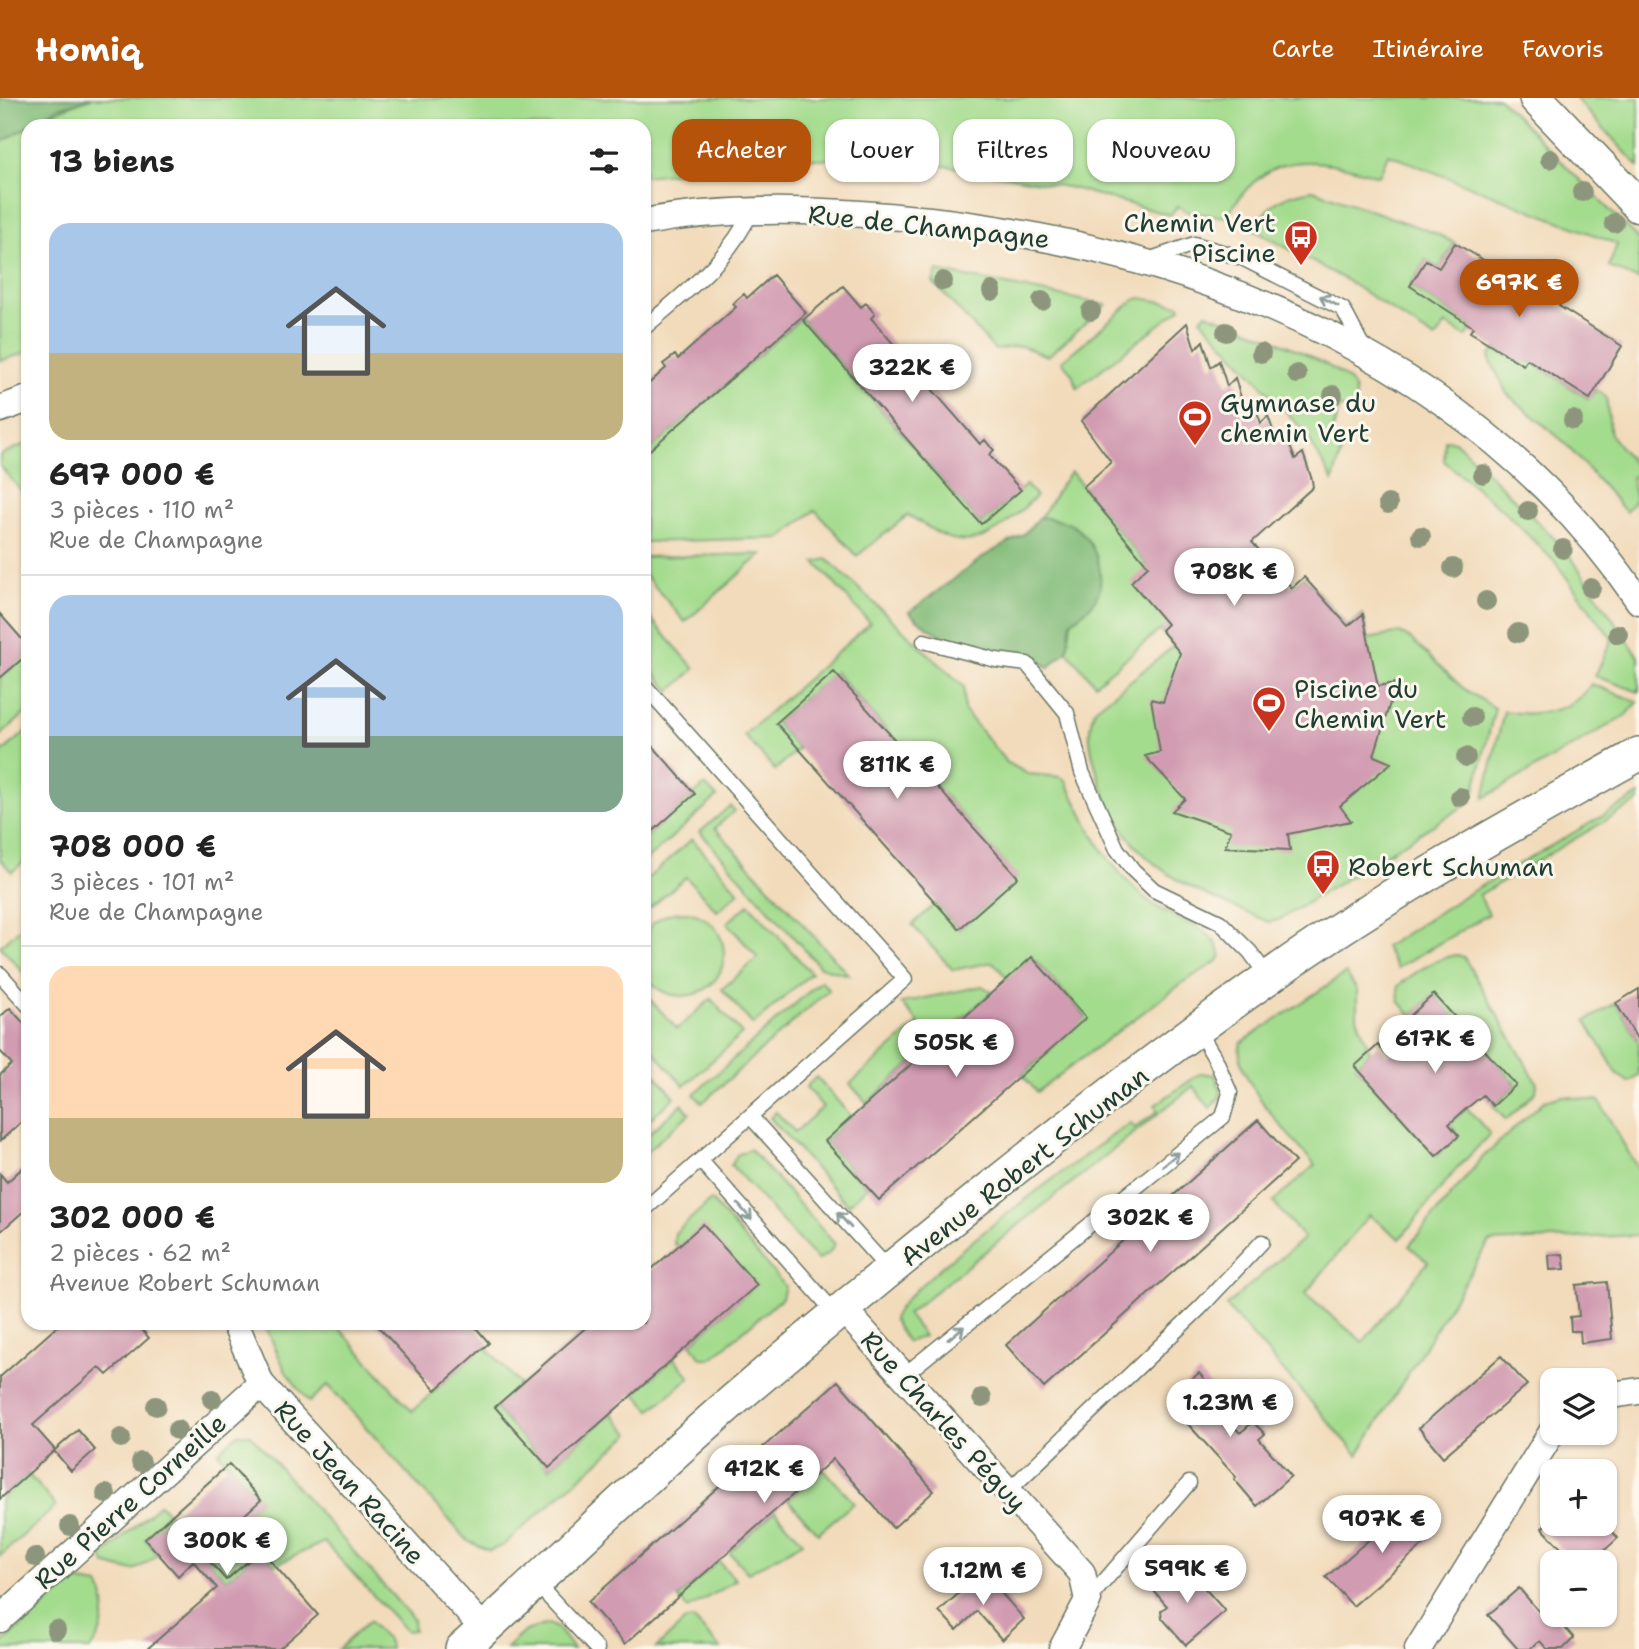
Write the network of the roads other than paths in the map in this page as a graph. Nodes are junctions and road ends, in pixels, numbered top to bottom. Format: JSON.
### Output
{"nodes":[{"id":1,"x":1536,"y":98,"type":"edge"},
{"id":2,"x":1639,"y":206,"type":"edge"},
{"id":3,"x":752,"y":210,"type":"junction"},
{"id":4,"x":651,"y":221,"type":"edge"},
{"id":5,"x":651,"y":322,"type":"edge"},
{"id":6,"x":21,"y":402,"type":"edge"},
{"id":7,"x":0,"y":409,"type":"edge"},
{"id":8,"x":1639,"y":601,"type":"edge"},
{"id":9,"x":924,"y":641,"type":"dead end"},
{"id":10,"x":651,"y":693,"type":"edge"},
{"id":11,"x":1639,"y":754,"type":"edge"},
{"id":12,"x":0,"y":974,"type":"edge"},
{"id":13,"x":1269,"y":978,"type":"junction"},
{"id":14,"x":21,"y":997,"type":"edge"},
{"id":15,"x":1198,"y":1030,"type":"junction"},
{"id":16,"x":750,"y":1116,"type":"junction"},
{"id":17,"x":700,"y":1160,"type":"junction"},
{"id":18,"x":651,"y":1204,"type":"edge"},
{"id":19,"x":1262,"y":1242,"type":"dead end"},
{"id":20,"x":890,"y":1270,"type":"junction"},
{"id":21,"x":840,"y":1313,"type":"junction"},
{"id":22,"x":238,"y":1330,"type":"edge"},
{"id":23,"x":903,"y":1376,"type":"junction"},
{"id":24,"x":261,"y":1384,"type":"junction"},
{"id":25,"x":1639,"y":1391,"type":"edge"},
{"id":26,"x":1617,"y":1394,"type":"edge"},
{"id":27,"x":1544,"y":1445,"type":"edge"},
{"id":28,"x":1189,"y":1483,"type":"dead end"},
{"id":29,"x":1008,"y":1491,"type":"junction"},
{"id":30,"x":536,"y":1583,"type":"junction"},
{"id":31,"x":1088,"y":1600,"type":"junction"},
{"id":32,"x":0,"y":1619,"type":"edge"},
{"id":33,"x":473,"y":1639,"type":"edge"},
{"id":34,"x":597,"y":1649,"type":"edge"},
{"id":35,"x":1062,"y":1649,"type":"edge"},
{"id":36,"x":1418,"y":1649,"type":"edge"}],
"edges":[{"from":1,"to":2,"type":"street"},
{"from":3,"to":4,"type":"street","name":"Rue de Champagne"},
{"from":3,"to":5,"type":"lane"},
{"from":3,"to":8,"type":"street","name":"Rue de Champagne"},
{"from":6,"to":7,"type":"street"},
{"from":9,"to":13,"type":"lane"},
{"from":10,"to":16,"type":"lane"},
{"from":11,"to":13,"type":"street","name":"Avenue Robert Schuman"},
{"from":12,"to":14,"type":"lane"},
{"from":13,"to":15,"type":"street","name":"Avenue Robert Schuman"},
{"from":15,"to":20,"type":"street","name":"Avenue Robert Schuman"},
{"from":23,"to":15,"type":"lane","one_way":true},
{"from":16,"to":17,"type":"lane"},
{"from":20,"to":16,"type":"lane","one_way":true},
{"from":17,"to":18,"type":"lane"},
{"from":17,"to":21,"type":"lane","one_way":true},
{"from":19,"to":29,"type":"lane"},
{"from":20,"to":21,"type":"street","name":"Avenue Robert Schuman"},
{"from":21,"to":23,"type":"street","name":"Rue Charles Péguy"},
{"from":21,"to":30,"type":"street","name":"Avenue Robert Schuman"},
{"from":22,"to":24,"type":"street","name":"Rue Jean Racine"},
{"from":23,"to":29,"type":"street","name":"Rue Charles Péguy"},
{"from":24,"to":32,"type":"street","name":"Rue Pierre Corneille"},
{"from":24,"to":33,"type":"street","name":"Rue Jean Racine"},
{"from":25,"to":26,"type":"street"},
{"from":27,"to":36,"type":"street"},
{"from":28,"to":31,"type":"lane"},
{"from":29,"to":31,"type":"street","name":"Rue Charles Péguy"},
{"from":30,"to":33,"type":"street","name":"Avenue Robert Schuman"},
{"from":30,"to":34,"type":"lane"},
{"from":31,"to":35,"type":"street"}]}
